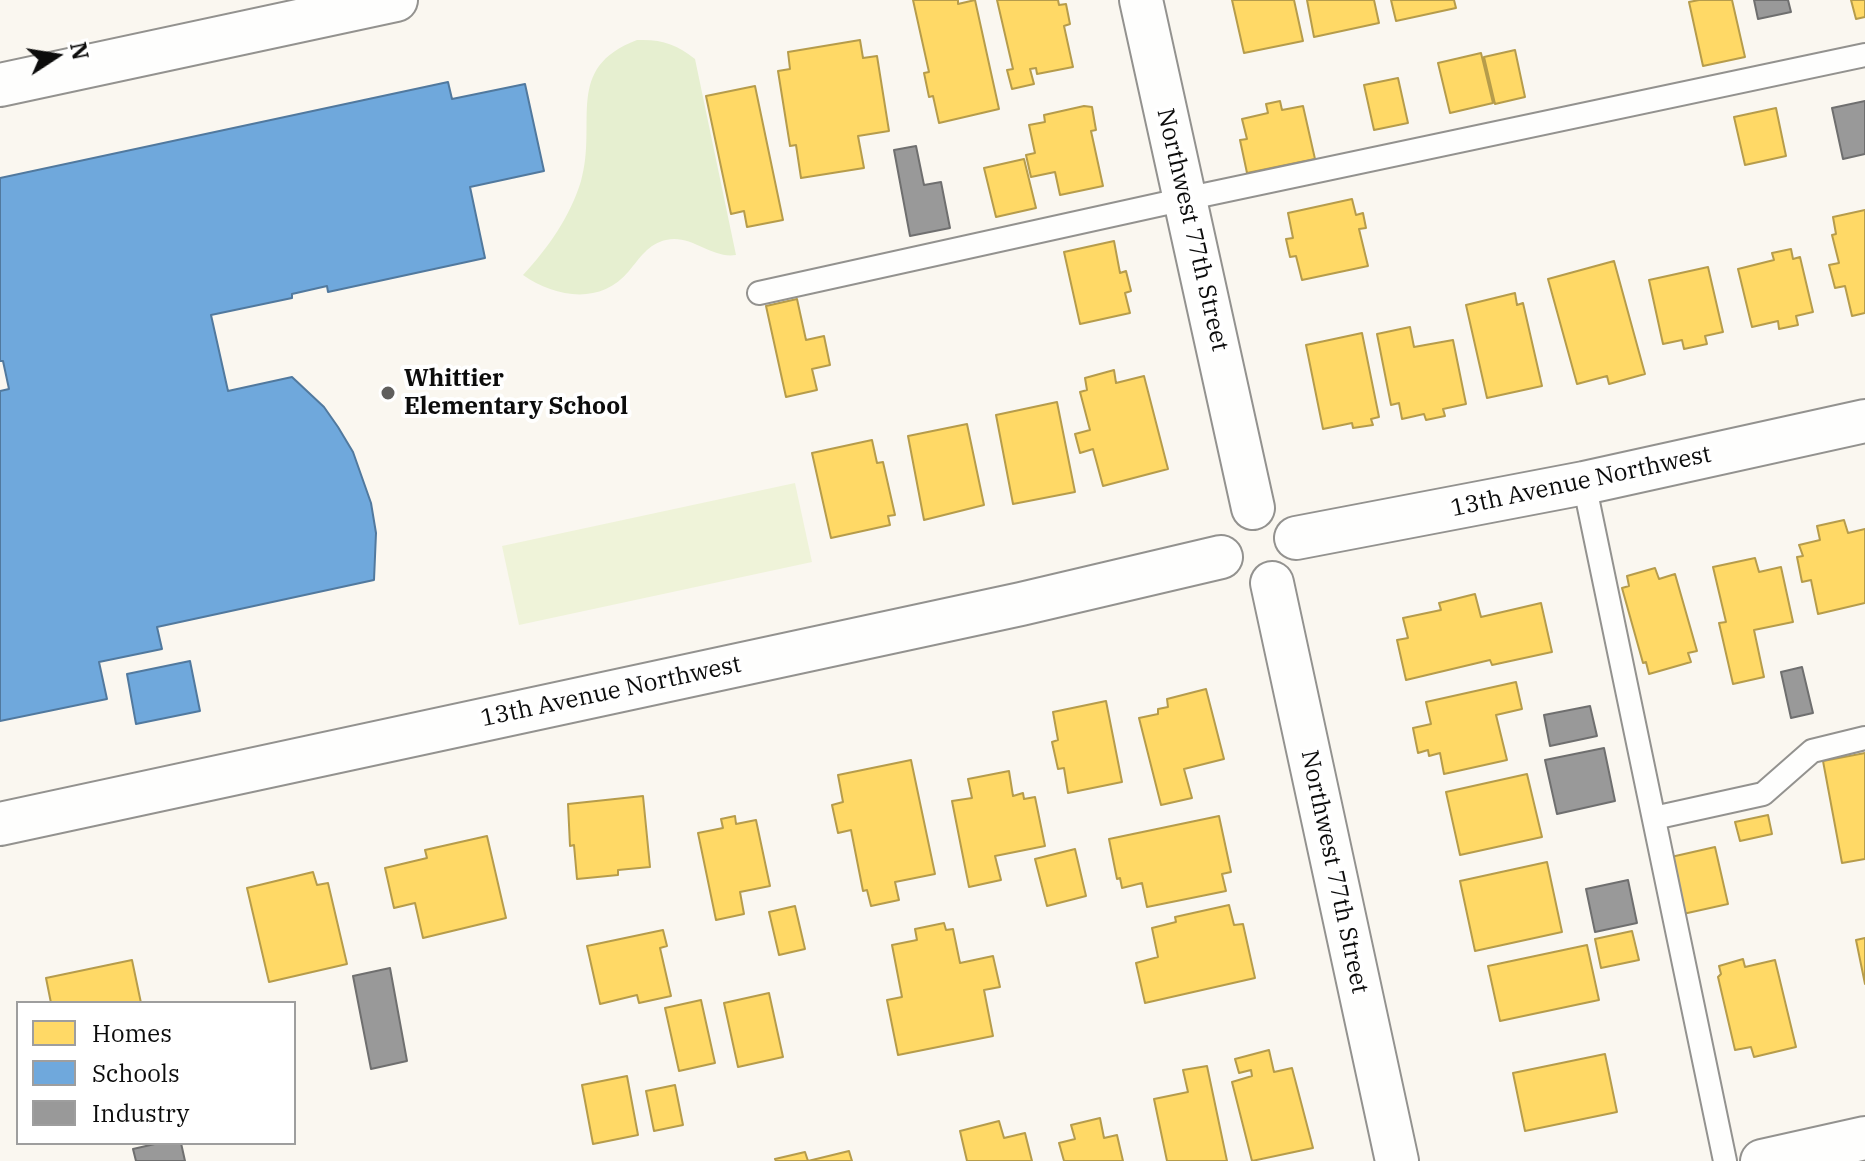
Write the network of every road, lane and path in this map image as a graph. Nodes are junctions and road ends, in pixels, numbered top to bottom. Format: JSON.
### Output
{"nodes":[{"id":1,"x":396,"y":0,"type":"edge"},
{"id":2,"x":1141,"y":0,"type":"edge"},
{"id":3,"x":1865,"y":55,"type":"edge"},
{"id":4,"x":0,"y":85,"type":"edge"},
{"id":5,"x":1185,"y":199,"type":"junction"},
{"id":6,"x":759,"y":293,"type":"dead end"},
{"id":7,"x":1865,"y":421,"type":"edge"},
{"id":8,"x":1584,"y":483,"type":"junction"},
{"id":9,"x":1253,"y":508,"type":"junction"},
{"id":10,"x":1296,"y":538,"type":"junction"},
{"id":11,"x":1221,"y":557,"type":"junction"},
{"id":12,"x":1272,"y":583,"type":"junction"},
{"id":13,"x":1865,"y":738,"type":"edge"},
{"id":14,"x":1654,"y":818,"type":"junction"},
{"id":15,"x":0,"y":824,"type":"edge"},
{"id":16,"x":1865,"y":1138,"type":"edge"},
{"id":17,"x":1397,"y":1161,"type":"edge"},
{"id":18,"x":1725,"y":1161,"type":"edge"},
{"id":19,"x":1762,"y":1161,"type":"edge"}],
"edges":[{"from":1,"to":4,"type":"street"},
{"from":2,"to":5,"type":"street","name":"Northwest 77th Street"},
{"from":3,"to":5,"type":"lane"},
{"from":5,"to":6,"type":"lane"},
{"from":5,"to":9,"type":"street","name":"Northwest 77th Street"},
{"from":7,"to":8,"type":"street","name":"13th Avenue Northwest"},
{"from":8,"to":10,"type":"street","name":"13th Avenue Northwest"},
{"from":8,"to":14,"type":"lane"},
{"from":9,"to":10,"type":"street"},
{"from":9,"to":11,"type":"street"},
{"from":10,"to":12,"type":"street"},
{"from":11,"to":12,"type":"street"},
{"from":11,"to":15,"type":"street","name":"13th Avenue Northwest"},
{"from":12,"to":17,"type":"street","name":"Northwest 77th Street"},
{"from":13,"to":14,"type":"lane"},
{"from":14,"to":18,"type":"lane"},
{"from":16,"to":19,"type":"street"}]}
